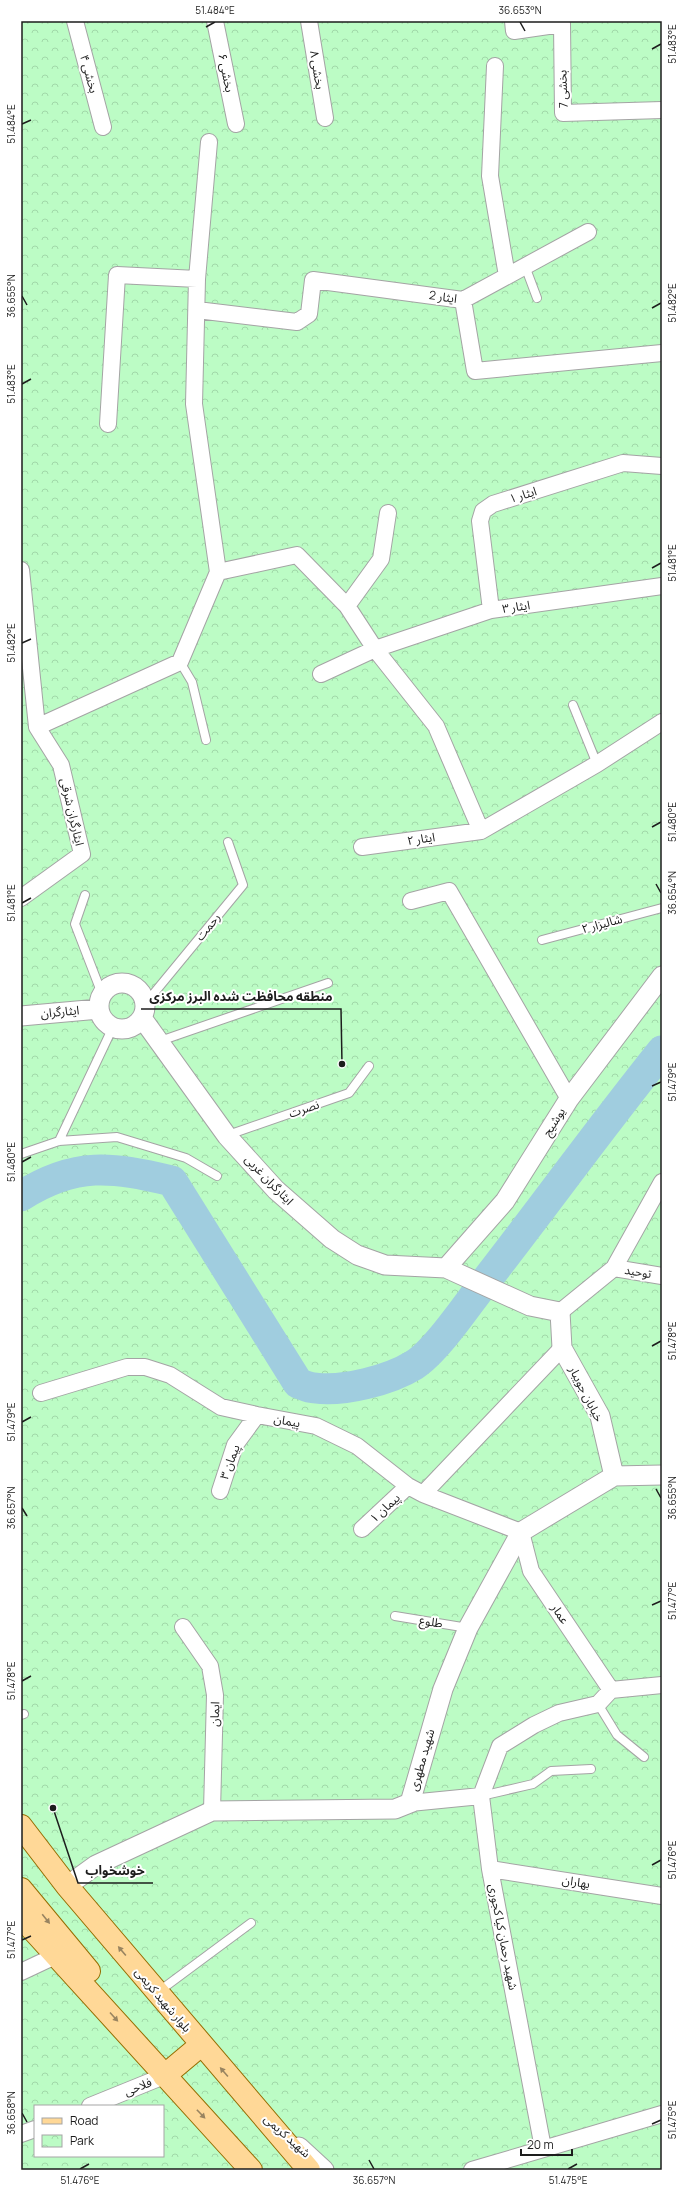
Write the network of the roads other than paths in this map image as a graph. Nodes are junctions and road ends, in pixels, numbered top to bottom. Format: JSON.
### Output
{"nodes":[{"id":1,"x":75,"y":21,"type":"edge"},
{"id":2,"x":216,"y":21,"type":"edge"},
{"id":3,"x":309,"y":21,"type":"edge"},
{"id":4,"x":514,"y":21,"type":"edge"},
{"id":5,"x":495,"y":66,"type":"dead end"},
{"id":6,"x":662,"y":110,"type":"edge"},
{"id":7,"x":324,"y":118,"type":"dead end"},
{"id":8,"x":236,"y":124,"type":"dead end"},
{"id":9,"x":103,"y":127,"type":"dead end"},
{"id":10,"x":209,"y":142,"type":"dead end"},
{"id":11,"x":588,"y":232,"type":"dead end"},
{"id":12,"x":525,"y":266,"type":"junction"},
{"id":13,"x":506,"y":276,"type":"junction"},
{"id":14,"x":197,"y":279,"type":"junction"},
{"id":15,"x":537,"y":298,"type":"dead end"},
{"id":16,"x":463,"y":300,"type":"junction"},
{"id":17,"x":197,"y":310,"type":"junction"},
{"id":18,"x":662,"y":353,"type":"edge"},
{"id":19,"x":108,"y":424,"type":"dead end"},
{"id":20,"x":662,"y":466,"type":"edge"},
{"id":21,"x":388,"y":513,"type":"dead end"},
{"id":22,"x":21,"y":570,"type":"edge"},
{"id":23,"x":218,"y":572,"type":"junction"},
{"id":24,"x":662,"y":586,"type":"edge"},
{"id":25,"x":347,"y":606,"type":"junction"},
{"id":26,"x":491,"y":610,"type":"junction"},
{"id":27,"x":375,"y":649,"type":"junction"},
{"id":28,"x":180,"y":662,"type":"junction"},
{"id":29,"x":321,"y":674,"type":"dead end"},
{"id":30,"x":573,"y":705,"type":"dead end"},
{"id":31,"x":662,"y":722,"type":"edge"},
{"id":32,"x":37,"y":726,"type":"junction"},
{"id":33,"x":206,"y":740,"type":"dead end"},
{"id":34,"x":597,"y":764,"type":"junction"},
{"id":35,"x":481,"y":831,"type":"junction"},
{"id":36,"x":228,"y":842,"type":"dead end"},
{"id":37,"x":362,"y":847,"type":"dead end"},
{"id":38,"x":85,"y":895,"type":"dead end"},
{"id":39,"x":21,"y":898,"type":"edge"},
{"id":40,"x":411,"y":902,"type":"dead end"},
{"id":41,"x":662,"y":908,"type":"edge"},
{"id":42,"x":542,"y":940,"type":"dead end"},
{"id":43,"x":662,"y":976,"type":"edge"},
{"id":44,"x":328,"y":983,"type":"dead end"},
{"id":45,"x":101,"y":1001,"type":"junction"},
{"id":46,"x":144,"y":1011,"type":"junction"},
{"id":47,"x":21,"y":1016,"type":"edge"},
{"id":48,"x":113,"y":1027,"type":"junction"},
{"id":49,"x":160,"y":1041,"type":"junction"},
{"id":50,"x":369,"y":1066,"type":"dead end"},
{"id":51,"x":569,"y":1100,"type":"junction"},
{"id":52,"x":227,"y":1136,"type":"junction"},
{"id":53,"x":59,"y":1141,"type":"junction"},
{"id":54,"x":21,"y":1154,"type":"edge"},
{"id":55,"x":217,"y":1176,"type":"dead end"},
{"id":56,"x":662,"y":1183,"type":"edge"},
{"id":57,"x":614,"y":1268,"type":"junction"},
{"id":58,"x":451,"y":1270,"type":"junction"},
{"id":59,"x":662,"y":1276,"type":"edge"},
{"id":60,"x":560,"y":1312,"type":"junction"},
{"id":61,"x":562,"y":1348,"type":"junction"},
{"id":62,"x":41,"y":1393,"type":"dead end"},
{"id":63,"x":257,"y":1416,"type":"junction"},
{"id":64,"x":662,"y":1475,"type":"edge"},
{"id":65,"x":614,"y":1476,"type":"junction"},
{"id":66,"x":408,"y":1486,"type":"junction"},
{"id":67,"x":220,"y":1491,"type":"dead end"},
{"id":68,"x":423,"y":1494,"type":"junction"},
{"id":69,"x":362,"y":1529,"type":"dead end"},
{"id":70,"x":521,"y":1532,"type":"junction"},
{"id":71,"x":395,"y":1616,"type":"dead end"},
{"id":72,"x":183,"y":1627,"type":"dead end"},
{"id":73,"x":468,"y":1628,"type":"junction"},
{"id":74,"x":662,"y":1685,"type":"edge"},
{"id":75,"x":611,"y":1690,"type":"junction"},
{"id":76,"x":598,"y":1704,"type":"junction"},
{"id":77,"x":644,"y":1757,"type":"dead end"},
{"id":78,"x":591,"y":1769,"type":"dead end"},
{"id":79,"x":481,"y":1796,"type":"junction"},
{"id":80,"x":410,"y":1803,"type":"junction"},
{"id":81,"x":212,"y":1811,"type":"junction"},
{"id":82,"x":21,"y":1826,"type":"edge"},
{"id":83,"x":21,"y":1838,"type":"edge"},
{"id":84,"x":490,"y":1869,"type":"junction"},
{"id":85,"x":67,"y":1886,"type":"junction"},
{"id":86,"x":21,"y":1889,"type":"edge"},
{"id":87,"x":662,"y":1896,"type":"edge"},
{"id":88,"x":21,"y":1917,"type":"edge"},
{"id":89,"x":251,"y":1923,"type":"dead end"},
{"id":90,"x":55,"y":1956,"type":"junction"},
{"id":91,"x":21,"y":1972,"type":"edge"},
{"id":92,"x":157,"y":1992,"type":"junction"},
{"id":93,"x":98,"y":2000,"type":"junction"},
{"id":94,"x":201,"y":2045,"type":"junction"},
{"id":95,"x":164,"y":2076,"type":"junction"},
{"id":96,"x":249,"y":2101,"type":"junction"},
{"id":97,"x":92,"y":2105,"type":"edge"},
{"id":98,"x":662,"y":2114,"type":"edge"},
{"id":99,"x":34,"y":2128,"type":"edge"},
{"id":100,"x":218,"y":2132,"type":"junction"},
{"id":101,"x":21,"y":2134,"type":"edge"},
{"id":102,"x":543,"y":2148,"type":"junction"},
{"id":103,"x":244,"y":2170,"type":"edge"},
{"id":104,"x":251,"y":2170,"type":"edge"},
{"id":105,"x":308,"y":2170,"type":"edge"},
{"id":106,"x":324,"y":2170,"type":"edge"},
{"id":107,"x":472,"y":2170,"type":"edge"}],
"edges":[{"from":1,"to":9,"type":"street","name":"بخشی ۴"},
{"from":2,"to":8,"type":"street","name":"بخشی ۶"},
{"from":3,"to":7,"type":"street","name":"بخشی ۸"},
{"from":4,"to":6,"type":"street","name":"بخشی 7"},
{"from":5,"to":13,"type":"street"},
{"from":10,"to":14,"type":"street"},
{"from":11,"to":12,"type":"street"},
{"from":12,"to":13,"type":"street"},
{"from":12,"to":15,"type":"lane"},
{"from":13,"to":16,"type":"street"},
{"from":14,"to":17,"type":"street"},
{"from":14,"to":19,"type":"street"},
{"from":16,"to":17,"type":"street","name":"ایثار 2"},
{"from":16,"to":18,"type":"street","name":"ایثار 2"},
{"from":17,"to":23,"type":"street"},
{"from":20,"to":26,"type":"street","name":"ایثار ۱"},
{"from":21,"to":25,"type":"street"},
{"from":22,"to":32,"type":"street"},
{"from":23,"to":25,"type":"street"},
{"from":23,"to":28,"type":"street"},
{"from":24,"to":26,"type":"street","name":"ایثار ۳"},
{"from":25,"to":27,"type":"street"},
{"from":26,"to":27,"type":"street","name":"ایثار ۳"},
{"from":27,"to":29,"type":"street","name":"ایثار ۳"},
{"from":27,"to":35,"type":"street"},
{"from":28,"to":32,"type":"street"},
{"from":28,"to":33,"type":"lane"},
{"from":30,"to":34,"type":"lane"},
{"from":31,"to":34,"type":"street"},
{"from":32,"to":39,"type":"street","name":"ایثارگران شرقی"},
{"from":34,"to":35,"type":"street"},
{"from":35,"to":37,"type":"street","name":"ایثار ۲"},
{"from":36,"to":46,"type":"lane","name":"رحمت"},
{"from":38,"to":45,"type":"lane"},
{"from":40,"to":51,"type":"street"},
{"from":41,"to":42,"type":"lane","name":"شالیزار ۲"},
{"from":43,"to":51,"type":"street","name":"یوشیج"},
{"from":44,"to":49,"type":"lane"},
{"from":45,"to":46,"type":"street"},
{"from":45,"to":47,"type":"street","name":"ایثارگران"},
{"from":45,"to":48,"type":"street"},
{"from":46,"to":48,"type":"street"},
{"from":46,"to":49,"type":"street","name":"ایثارگران غربی"},
{"from":48,"to":53,"type":"lane"},
{"from":49,"to":52,"type":"street","name":"ایثارگران غربی"},
{"from":50,"to":52,"type":"lane","name":"نصرت"},
{"from":51,"to":58,"type":"street","name":"یوشیج"},
{"from":52,"to":58,"type":"street","name":"ایثارگران غربی"},
{"from":53,"to":54,"type":"lane"},
{"from":53,"to":55,"type":"lane"},
{"from":56,"to":57,"type":"street"},
{"from":57,"to":59,"type":"street","name":"توحید"},
{"from":57,"to":60,"type":"street"},
{"from":58,"to":60,"type":"street"},
{"from":60,"to":61,"type":"street","name":"خیابان جویبار"},
{"from":61,"to":65,"type":"street","name":"خیابان جویبار"},
{"from":61,"to":68,"type":"street"},
{"from":62,"to":63,"type":"street","name":"پیمان"},
{"from":63,"to":66,"type":"street","name":"پیمان"},
{"from":63,"to":67,"type":"street","name":"پیمان ۳"},
{"from":64,"to":65,"type":"street"},
{"from":65,"to":70,"type":"street"},
{"from":66,"to":68,"type":"street","name":"پیمان"},
{"from":66,"to":69,"type":"street","name":"پیمان ۱"},
{"from":68,"to":70,"type":"street","name":"پیمان"},
{"from":70,"to":73,"type":"street","name":"شهید مطهری"},
{"from":70,"to":75,"type":"street","name":"عمار"},
{"from":71,"to":73,"type":"lane","name":"طلوع"},
{"from":72,"to":81,"type":"street","name":"ایمان"},
{"from":73,"to":80,"type":"street","name":"شهید مطهری"},
{"from":74,"to":75,"type":"street"},
{"from":75,"to":76,"type":"street"},
{"from":76,"to":77,"type":"lane"},
{"from":76,"to":79,"type":"street"},
{"from":78,"to":79,"type":"lane"},
{"from":79,"to":80,"type":"street"},
{"from":79,"to":84,"type":"street","name":"شهید رحمان کیا کجوری"},
{"from":80,"to":81,"type":"street","name":"شهید مطهری"},
{"from":81,"to":85,"type":"street","name":"شهید مطهری"},
{"from":82,"to":85,"type":"main road","name":"بلوار شهید کریمی"},
{"from":83,"to":85,"type":"main road"},
{"from":84,"to":87,"type":"street","name":"بهاران"},
{"from":84,"to":102,"type":"street","name":"شهید رحمان کیا کجوری"},
{"from":92,"to":85,"type":"main road","name":"بلوار شهید کریمی","one_way":true},
{"from":86,"to":93,"type":"main road","one_way":true},
{"from":88,"to":90,"type":"main road"},
{"from":89,"to":92,"type":"lane"},
{"from":90,"to":91,"type":"street"},
{"from":90,"to":93,"type":"main road"},
{"from":92,"to":94,"type":"main road","name":"بلوار شهید کریمی"},
{"from":93,"to":95,"type":"main road","one_way":true},
{"from":94,"to":95,"type":"main road"},
{"from":96,"to":94,"type":"main road","name":"بلوار شهید کریمی","one_way":true},
{"from":95,"to":97,"type":"street","name":"فلاحی"},
{"from":95,"to":100,"type":"main road","one_way":true},
{"from":96,"to":105,"type":"main road","name":"بلوار شهید کریمی"},
{"from":96,"to":106,"type":"street","name":"شهید کریمی"},
{"from":98,"to":102,"type":"street"},
{"from":99,"to":101,"type":"street"},
{"from":100,"to":103,"type":"main road"},
{"from":100,"to":104,"type":"main road"},
{"from":102,"to":107,"type":"street"}]}
